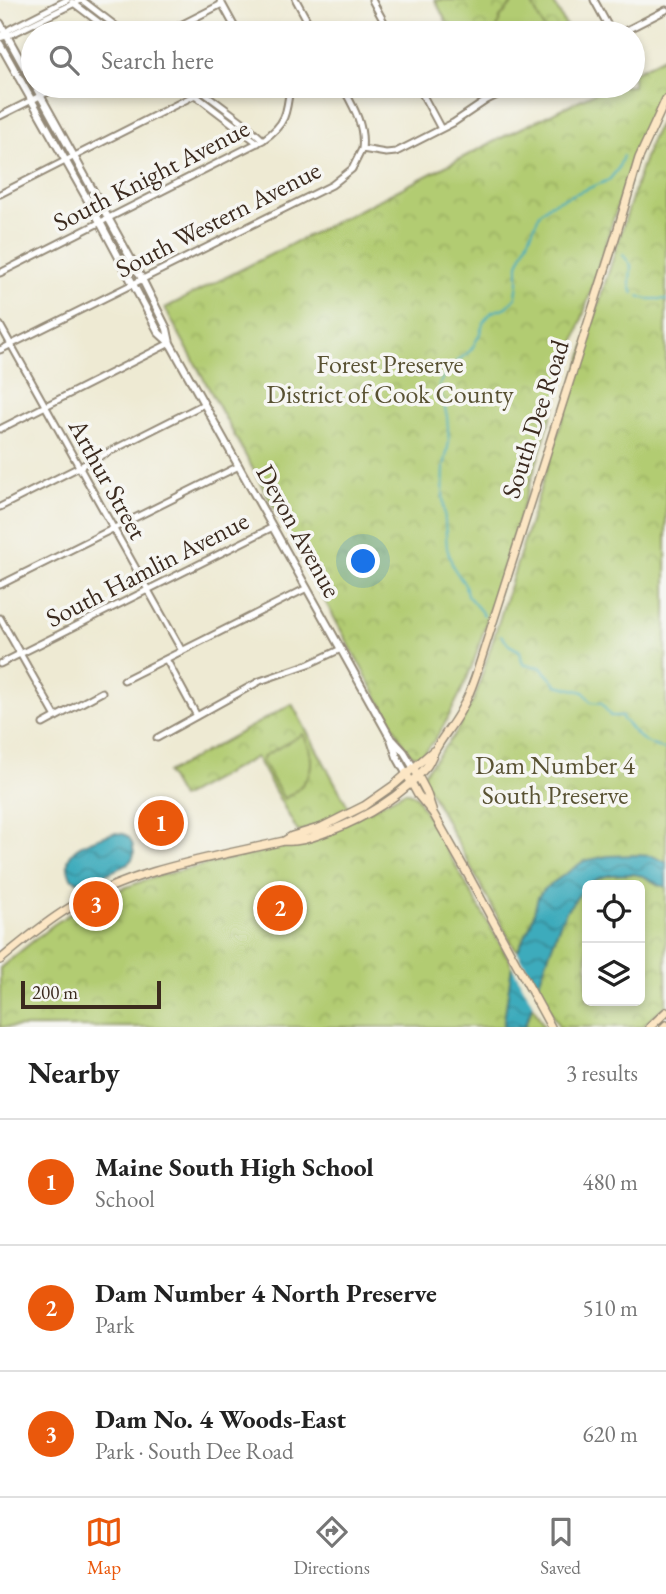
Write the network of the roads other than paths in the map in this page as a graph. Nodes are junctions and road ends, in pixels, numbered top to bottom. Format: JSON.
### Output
{"nodes":[{"id":1,"x":82,"y":0,"type":"edge"},
{"id":2,"x":296,"y":0,"type":"edge"},
{"id":3,"x":594,"y":0,"type":"edge"},
{"id":4,"x":70,"y":1,"type":"edge"},
{"id":5,"x":374,"y":1,"type":"edge"},
{"id":6,"x":221,"y":2,"type":"edge"},
{"id":7,"x":666,"y":10,"type":"edge"},
{"id":8,"x":32,"y":21,"type":"edge"},
{"id":9,"x":97,"y":21,"type":"edge"},
{"id":10,"x":109,"y":21,"type":"edge"},
{"id":11,"x":186,"y":21,"type":"edge"},
{"id":12,"x":231,"y":21,"type":"edge"},
{"id":13,"x":307,"y":21,"type":"edge"},
{"id":14,"x":384,"y":21,"type":"edge"},
{"id":15,"x":605,"y":21,"type":"edge"},
{"id":16,"x":644,"y":21,"type":"edge"},
{"id":17,"x":0,"y":23,"type":"edge"},
{"id":18,"x":21,"y":27,"type":"edge"},
{"id":19,"x":3,"y":36,"type":"edge"},
{"id":20,"x":0,"y":44,"type":"edge"},
{"id":21,"x":21,"y":64,"type":"edge"},
{"id":22,"x":21,"y":81,"type":"edge"},
{"id":23,"x":36,"y":98,"type":"edge"},
{"id":24,"x":41,"y":98,"type":"edge"},
{"id":25,"x":191,"y":98,"type":"edge"},
{"id":26,"x":198,"y":98,"type":"edge"},
{"id":27,"x":212,"y":98,"type":"edge"},
{"id":28,"x":288,"y":98,"type":"edge"},
{"id":29,"x":348,"y":98,"type":"edge"},
{"id":30,"x":424,"y":98,"type":"edge"},
{"id":31,"x":491,"y":98,"type":"edge"},
{"id":32,"x":666,"y":99,"type":"edge"},
{"id":33,"x":32,"y":100,"type":"junction"},
{"id":34,"x":0,"y":116,"type":"edge"},
{"id":35,"x":441,"y":129,"type":"junction"},
{"id":36,"x":260,"y":141,"type":"junction"},
{"id":37,"x":362,"y":149,"type":"junction"},
{"id":38,"x":74,"y":156,"type":"junction"},
{"id":39,"x":65,"y":161,"type":"junction"},
{"id":40,"x":0,"y":194,"type":"edge"},
{"id":41,"x":108,"y":218,"type":"junction"},
{"id":42,"x":100,"y":222,"type":"junction"},
{"id":43,"x":0,"y":274,"type":"edge"},
{"id":44,"x":142,"y":279,"type":"junction"},
{"id":45,"x":133,"y":284,"type":"junction"},
{"id":46,"x":0,"y":325,"type":"edge"},
{"id":47,"x":170,"y":343,"type":"junction"},
{"id":48,"x":11,"y":345,"type":"junction"},
{"id":49,"x":0,"y":350,"type":"edge"},
{"id":50,"x":204,"y":404,"type":"junction"},
{"id":51,"x":45,"y":406,"type":"junction"},
{"id":52,"x":0,"y":429,"type":"edge"},
{"id":53,"x":239,"y":466,"type":"junction"},
{"id":54,"x":79,"y":468,"type":"junction"},
{"id":55,"x":0,"y":507,"type":"edge"},
{"id":56,"x":273,"y":527,"type":"junction"},
{"id":57,"x":113,"y":528,"type":"junction"},
{"id":58,"x":0,"y":585,"type":"edge"},
{"id":59,"x":307,"y":588,"type":"junction"},
{"id":60,"x":148,"y":590,"type":"junction"},
{"id":61,"x":0,"y":618,"type":"edge"},
{"id":62,"x":341,"y":649,"type":"junction"},
{"id":63,"x":182,"y":651,"type":"junction"},
{"id":64,"x":20,"y":654,"type":"junction"},
{"id":65,"x":166,"y":659,"type":"junction"},
{"id":66,"x":0,"y":664,"type":"edge"},
{"id":67,"x":124,"y":680,"type":"dead end"},
{"id":68,"x":102,"y":692,"type":"dead end"},
{"id":69,"x":56,"y":716,"type":"junction"},
{"id":70,"x":197,"y":716,"type":"junction"},
{"id":71,"x":43,"y":724,"type":"dead end"},
{"id":72,"x":157,"y":738,"type":"dead end"},
{"id":73,"x":391,"y":739,"type":"junction"},
{"id":74,"x":436,"y":748,"type":"junction"},
{"id":75,"x":413,"y":767,"type":"junction"},
{"id":76,"x":406,"y":773,"type":"junction"},
{"id":77,"x":417,"y":775,"type":"junction"},
{"id":78,"x":411,"y":781,"type":"junction"},
{"id":79,"x":433,"y":813,"type":"junction"},
{"id":80,"x":284,"y":841,"type":"junction"},
{"id":81,"x":0,"y":960,"type":"edge"},
{"id":82,"x":666,"y":1012,"type":"edge"},
{"id":83,"x":551,"y":1027,"type":"edge"},
{"id":84,"x":650,"y":1027,"type":"edge"}],
"edges":[{"from":1,"to":4,"type":"street"},
{"from":1,"to":10,"type":"street"},
{"from":2,"to":13,"type":"street"},
{"from":3,"to":15,"type":"street"},
{"from":4,"to":8,"type":"street"},
{"from":4,"to":9,"type":"street"},
{"from":5,"to":14,"type":"street"},
{"from":6,"to":11,"type":"street"},
{"from":6,"to":12,"type":"street"},
{"from":7,"to":16,"type":"street"},
{"from":17,"to":19,"type":"street","name":"Devon Avenue"},
{"from":18,"to":19,"type":"street"},
{"from":19,"to":21,"type":"street","name":"Devon Avenue"},
{"from":20,"to":22,"type":"street","name":"Devon Avenue"},
{"from":23,"to":33,"type":"street"},
{"from":24,"to":38,"type":"street","name":"Devon Avenue"},
{"from":25,"to":38,"type":"street"},
{"from":26,"to":36,"type":"street"},
{"from":27,"to":36,"type":"street"},
{"from":28,"to":36,"type":"street","name":"South Knight Avenue"},
{"from":29,"to":37,"type":"street"},
{"from":30,"to":35,"type":"street"},
{"from":31,"to":35,"type":"street"},
{"from":32,"to":74,"type":"main road","name":"South Dee Road"},
{"from":33,"to":34,"type":"street"},
{"from":33,"to":39,"type":"street","name":"Devon Avenue"},
{"from":35,"to":37,"type":"street"},
{"from":36,"to":41,"type":"street","name":"South Knight Avenue"},
{"from":37,"to":44,"type":"street","name":"South Western Avenue"},
{"from":38,"to":39,"type":"street"},
{"from":38,"to":41,"type":"street","name":"Devon Avenue"},
{"from":39,"to":40,"type":"street"},
{"from":39,"to":42,"type":"street","name":"Devon Avenue"},
{"from":41,"to":42,"type":"street","name":"South Knight Avenue"},
{"from":41,"to":44,"type":"street","name":"Devon Avenue"},
{"from":42,"to":43,"type":"street","name":"South Knight Avenue"},
{"from":42,"to":45,"type":"street","name":"Devon Avenue"},
{"from":44,"to":45,"type":"street","name":"South Western Avenue"},
{"from":44,"to":47,"type":"street","name":"Devon Avenue"},
{"from":45,"to":47,"type":"street","name":"Devon Avenue"},
{"from":45,"to":48,"type":"street","name":"South Western Avenue"},
{"from":46,"to":48,"type":"street","name":"Arthur Street"},
{"from":47,"to":50,"type":"street","name":"Devon Avenue"},
{"from":47,"to":51,"type":"street"},
{"from":48,"to":49,"type":"street","name":"South Western Avenue"},
{"from":48,"to":51,"type":"street","name":"Arthur Street"},
{"from":50,"to":53,"type":"street","name":"Devon Avenue"},
{"from":50,"to":54,"type":"street"},
{"from":51,"to":52,"type":"street"},
{"from":51,"to":54,"type":"street","name":"Arthur Street"},
{"from":53,"to":56,"type":"street","name":"Devon Avenue"},
{"from":53,"to":57,"type":"street"},
{"from":54,"to":55,"type":"street"},
{"from":54,"to":57,"type":"street","name":"Arthur Street"},
{"from":56,"to":59,"type":"street","name":"Devon Avenue"},
{"from":56,"to":60,"type":"street","name":"South Hamlin Avenue"},
{"from":57,"to":58,"type":"street"},
{"from":57,"to":60,"type":"street","name":"Arthur Street"},
{"from":59,"to":62,"type":"street","name":"Devon Avenue"},
{"from":59,"to":63,"type":"street"},
{"from":60,"to":63,"type":"street","name":"Arthur Street"},
{"from":60,"to":64,"type":"street","name":"South Hamlin Avenue"},
{"from":61,"to":64,"type":"street"},
{"from":62,"to":70,"type":"street"},
{"from":62,"to":73,"type":"street","name":"Devon Avenue"},
{"from":63,"to":65,"type":"street"},
{"from":64,"to":66,"type":"street","name":"South Hamlin Avenue"},
{"from":64,"to":69,"type":"street"},
{"from":65,"to":67,"type":"street"},
{"from":65,"to":70,"type":"street"},
{"from":68,"to":69,"type":"street"},
{"from":69,"to":71,"type":"street"},
{"from":70,"to":72,"type":"street"},
{"from":73,"to":75,"type":"street","name":"Devon Avenue"},
{"from":73,"to":76,"type":"street","name":"Devon Avenue"},
{"from":74,"to":75,"type":"main road","name":"South Dee Road"},
{"from":74,"to":77,"type":"main road","name":"South Dee Road"},
{"from":75,"to":76,"type":"main road","name":"South Dee Road"},
{"from":75,"to":77,"type":"main road","name":"Devon Avenue"},
{"from":76,"to":78,"type":"main road","name":"Devon Avenue"},
{"from":76,"to":80,"type":"main road","name":"South Dee Road"},
{"from":77,"to":78,"type":"main road","name":"South Dee Road"},
{"from":77,"to":79,"type":"main road","name":"Devon Avenue"},
{"from":78,"to":79,"type":"main road","name":"Devon Avenue"},
{"from":78,"to":80,"type":"main road","name":"South Dee Road"},
{"from":79,"to":83,"type":"main road","name":"Devon Avenue"},
{"from":80,"to":81,"type":"main road","name":"South Dee Road"},
{"from":82,"to":84,"type":"main road"}]}
